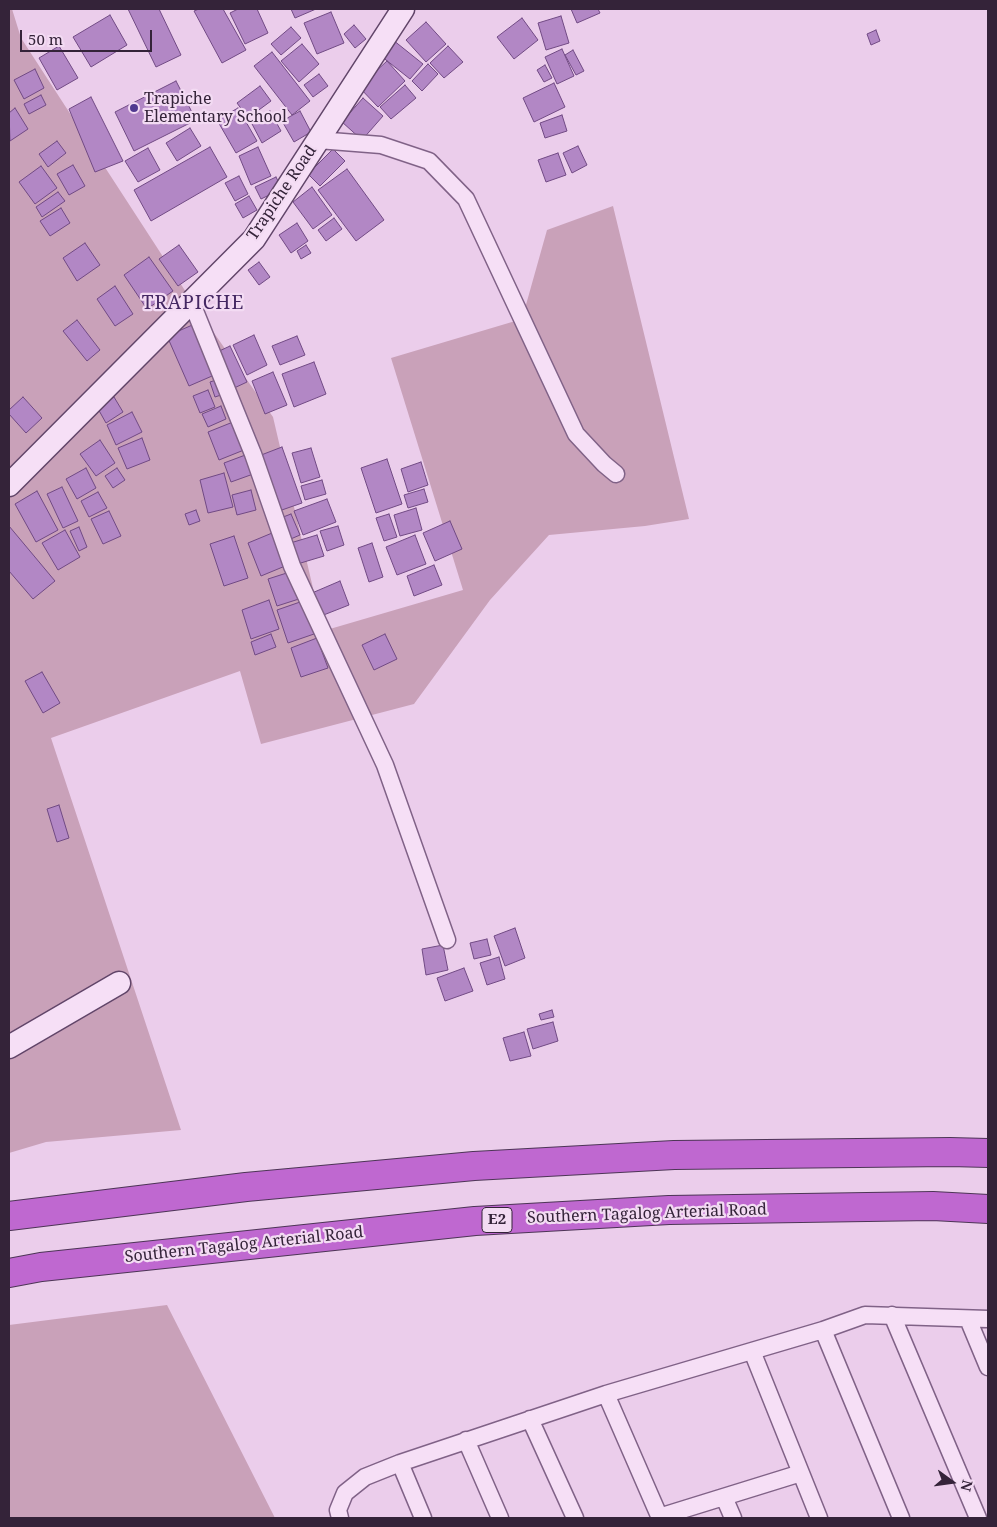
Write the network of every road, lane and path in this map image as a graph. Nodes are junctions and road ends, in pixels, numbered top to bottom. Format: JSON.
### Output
{"nodes":[{"id":1,"x":402,"y":9,"type":"edge"},
{"id":2,"x":318,"y":140,"type":"junction"},
{"id":3,"x":191,"y":301,"type":"junction"},
{"id":4,"x":616,"y":474,"type":"dead end"},
{"id":5,"x":9,"y":485,"type":"edge"},
{"id":6,"x":447,"y":940,"type":"dead end"},
{"id":7,"x":119,"y":983,"type":"dead end"},
{"id":8,"x":9,"y":1047,"type":"edge"},
{"id":9,"x":988,"y":1153,"type":"edge"},
{"id":10,"x":988,"y":1209,"type":"edge"},
{"id":11,"x":9,"y":1216,"type":"edge"},
{"id":12,"x":9,"y":1273,"type":"edge"},
{"id":13,"x":892,"y":1315,"type":"junction"},
{"id":14,"x":968,"y":1319,"type":"junction"},
{"id":15,"x":988,"y":1319,"type":"edge"},
{"id":16,"x":823,"y":1330,"type":"junction"},
{"id":17,"x":752,"y":1351,"type":"junction"},
{"id":18,"x":988,"y":1367,"type":"edge"},
{"id":19,"x":606,"y":1394,"type":"junction"},
{"id":20,"x":530,"y":1419,"type":"junction"},
{"id":21,"x":466,"y":1440,"type":"junction"},
{"id":22,"x":400,"y":1463,"type":"junction"},
{"id":23,"x":801,"y":1473,"type":"junction"},
{"id":24,"x":724,"y":1497,"type":"junction"},
{"id":25,"x":659,"y":1517,"type":"edge"},
{"id":26,"x":340,"y":1518,"type":"edge"},
{"id":27,"x":422,"y":1518,"type":"edge"},
{"id":28,"x":500,"y":1518,"type":"edge"},
{"id":29,"x":575,"y":1518,"type":"edge"},
{"id":30,"x":733,"y":1518,"type":"edge"},
{"id":31,"x":819,"y":1518,"type":"edge"},
{"id":32,"x":901,"y":1518,"type":"edge"},
{"id":33,"x":978,"y":1518,"type":"edge"}],
"edges":[{"from":1,"to":2,"type":"street","name":"Trapiche Road"},
{"from":2,"to":3,"type":"street","name":"Trapiche Road"},
{"from":2,"to":4,"type":"street"},
{"from":3,"to":5,"type":"street","name":"Trapiche Road"},
{"from":3,"to":6,"type":"street"},
{"from":7,"to":8,"type":"street"},
{"from":9,"to":11,"type":"highway"},
{"from":10,"to":12,"type":"highway","name":"Southern Tagalog Arterial Road","number":"E2"},
{"from":13,"to":14,"type":"street"},
{"from":13,"to":16,"type":"street"},
{"from":13,"to":33,"type":"street"},
{"from":14,"to":15,"type":"street"},
{"from":14,"to":18,"type":"street"},
{"from":16,"to":17,"type":"street"},
{"from":16,"to":32,"type":"street"},
{"from":17,"to":19,"type":"street"},
{"from":17,"to":23,"type":"street"},
{"from":19,"to":20,"type":"street"},
{"from":19,"to":25,"type":"street"},
{"from":20,"to":21,"type":"street"},
{"from":20,"to":29,"type":"street"},
{"from":21,"to":22,"type":"street"},
{"from":21,"to":28,"type":"street"},
{"from":22,"to":26,"type":"street"},
{"from":22,"to":27,"type":"street"},
{"from":23,"to":24,"type":"street"},
{"from":23,"to":31,"type":"street"},
{"from":24,"to":25,"type":"street"},
{"from":24,"to":30,"type":"street"}]}
